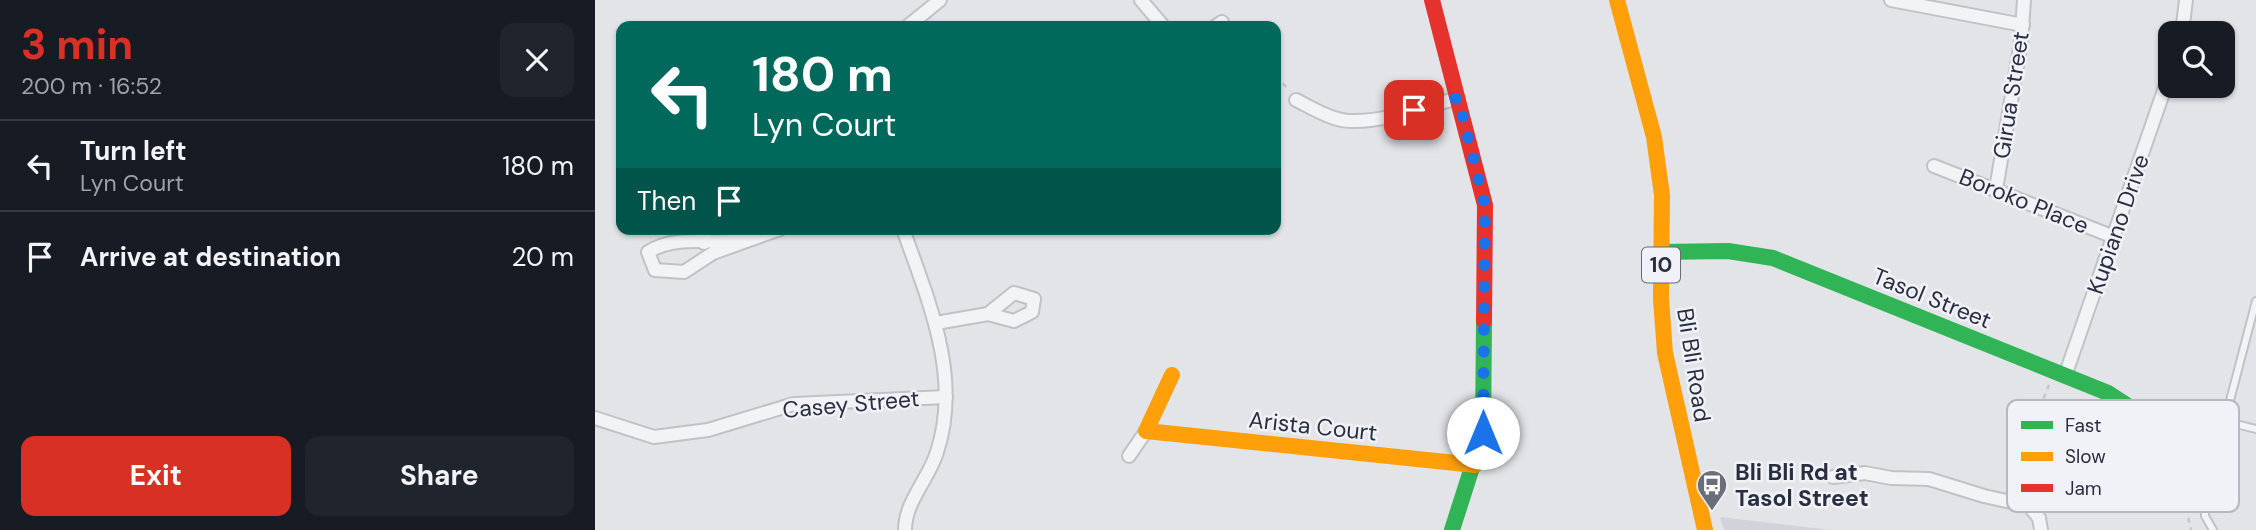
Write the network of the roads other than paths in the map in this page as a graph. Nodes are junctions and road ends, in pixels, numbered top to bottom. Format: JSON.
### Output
{"nodes":[{"id":1,"x":940,"y":0,"type":"edge"},
{"id":2,"x":1141,"y":0,"type":"edge"},
{"id":3,"x":1432,"y":0,"type":"edge"},
{"id":4,"x":1617,"y":0,"type":"edge"},
{"id":5,"x":1891,"y":0,"type":"edge"},
{"id":6,"x":2024,"y":0,"type":"edge"},
{"id":7,"x":2186,"y":0,"type":"edge"},
{"id":8,"x":914,"y":21,"type":"edge"},
{"id":9,"x":1160,"y":21,"type":"edge"},
{"id":10,"x":2183,"y":21,"type":"edge"},
{"id":11,"x":2023,"y":25,"type":"junction"},
{"id":12,"x":1458,"y":98,"type":"junction"},
{"id":13,"x":2161,"y":98,"type":"edge"},
{"id":14,"x":1296,"y":100,"type":"road end"},
{"id":15,"x":1934,"y":166,"type":"dead end"},
{"id":16,"x":1996,"y":189,"type":"junction"},
{"id":17,"x":705,"y":235,"type":"edge"},
{"id":18,"x":763,"y":235,"type":"edge"},
{"id":19,"x":905,"y":235,"type":"edge"},
{"id":20,"x":2114,"y":237,"type":"junction"},
{"id":21,"x":751,"y":239,"type":"junction"},
{"id":22,"x":704,"y":243,"type":"junction"},
{"id":23,"x":1661,"y":251,"type":"junction"},
{"id":24,"x":2256,"y":302,"type":"edge"},
{"id":25,"x":988,"y":314,"type":"dead end"},
{"id":26,"x":936,"y":323,"type":"junction"},
{"id":27,"x":1172,"y":374,"type":"dead end"},
{"id":28,"x":2060,"y":374,"type":"junction"},
{"id":29,"x":946,"y":397,"type":"junction"},
{"id":30,"x":2120,"y":400,"type":"edge"},
{"id":31,"x":2230,"y":400,"type":"edge"},
{"id":32,"x":595,"y":418,"type":"edge"},
{"id":33,"x":2239,"y":425,"type":"edge"},
{"id":34,"x":2256,"y":429,"type":"edge"},
{"id":35,"x":1146,"y":432,"type":"junction"},
{"id":36,"x":1129,"y":456,"type":"dead end"},
{"id":37,"x":1475,"y":466,"type":"junction"},
{"id":38,"x":1833,"y":477,"type":"dead end"},
{"id":39,"x":2007,"y":501,"type":"edge"},
{"id":40,"x":2034,"y":512,"type":"edge"},
{"id":41,"x":2205,"y":512,"type":"edge"},
{"id":42,"x":905,"y":530,"type":"edge"},
{"id":43,"x":1452,"y":530,"type":"edge"},
{"id":44,"x":1705,"y":530,"type":"edge"},
{"id":45,"x":2041,"y":530,"type":"edge"},
{"id":46,"x":2213,"y":530,"type":"edge"}],
"edges":[{"from":1,"to":8,"type":"street"},
{"from":2,"to":9,"type":"street"},
{"from":3,"to":12,"type":"street"},
{"from":4,"to":23,"type":"street","name":"Bli Bli Road","number":"10"},
{"from":5,"to":11,"type":"street"},
{"from":6,"to":11,"type":"street","name":"Girua Street"},
{"from":7,"to":10,"type":"street"},
{"from":11,"to":16,"type":"street","name":"Girua Street"},
{"from":12,"to":14,"type":"street"},
{"from":12,"to":37,"type":"street"},
{"from":13,"to":20,"type":"street","name":"Kupiano Drive"},
{"from":15,"to":16,"type":"street","name":"Boroko Place"},
{"from":16,"to":20,"type":"street","name":"Boroko Place"},
{"from":17,"to":22,"type":"street"},
{"from":18,"to":21,"type":"street"},
{"from":19,"to":26,"type":"street"},
{"from":20,"to":28,"type":"street","name":"Kupiano Drive"},
{"from":21,"to":22,"type":"street"},
{"from":21,"to":22,"type":"street"},
{"from":23,"to":28,"type":"street","name":"Tasol Street"},
{"from":23,"to":44,"type":"street","name":"Bli Bli Road","number":"10"},
{"from":24,"to":31,"type":"lane"},
{"from":25,"to":26,"type":"street"},
{"from":26,"to":29,"type":"street"},
{"from":27,"to":35,"type":"street"},
{"from":28,"to":30,"type":"street","name":"Tasol Street"},
{"from":29,"to":32,"type":"street","name":"Casey Street"},
{"from":29,"to":42,"type":"street"},
{"from":33,"to":34,"type":"lane"},
{"from":35,"to":36,"type":"street"},
{"from":35,"to":37,"type":"street","name":"Arista Court"},
{"from":37,"to":43,"type":"street"},
{"from":38,"to":39,"type":"street"},
{"from":40,"to":45,"type":"street"},
{"from":41,"to":46,"type":"lane"}]}
